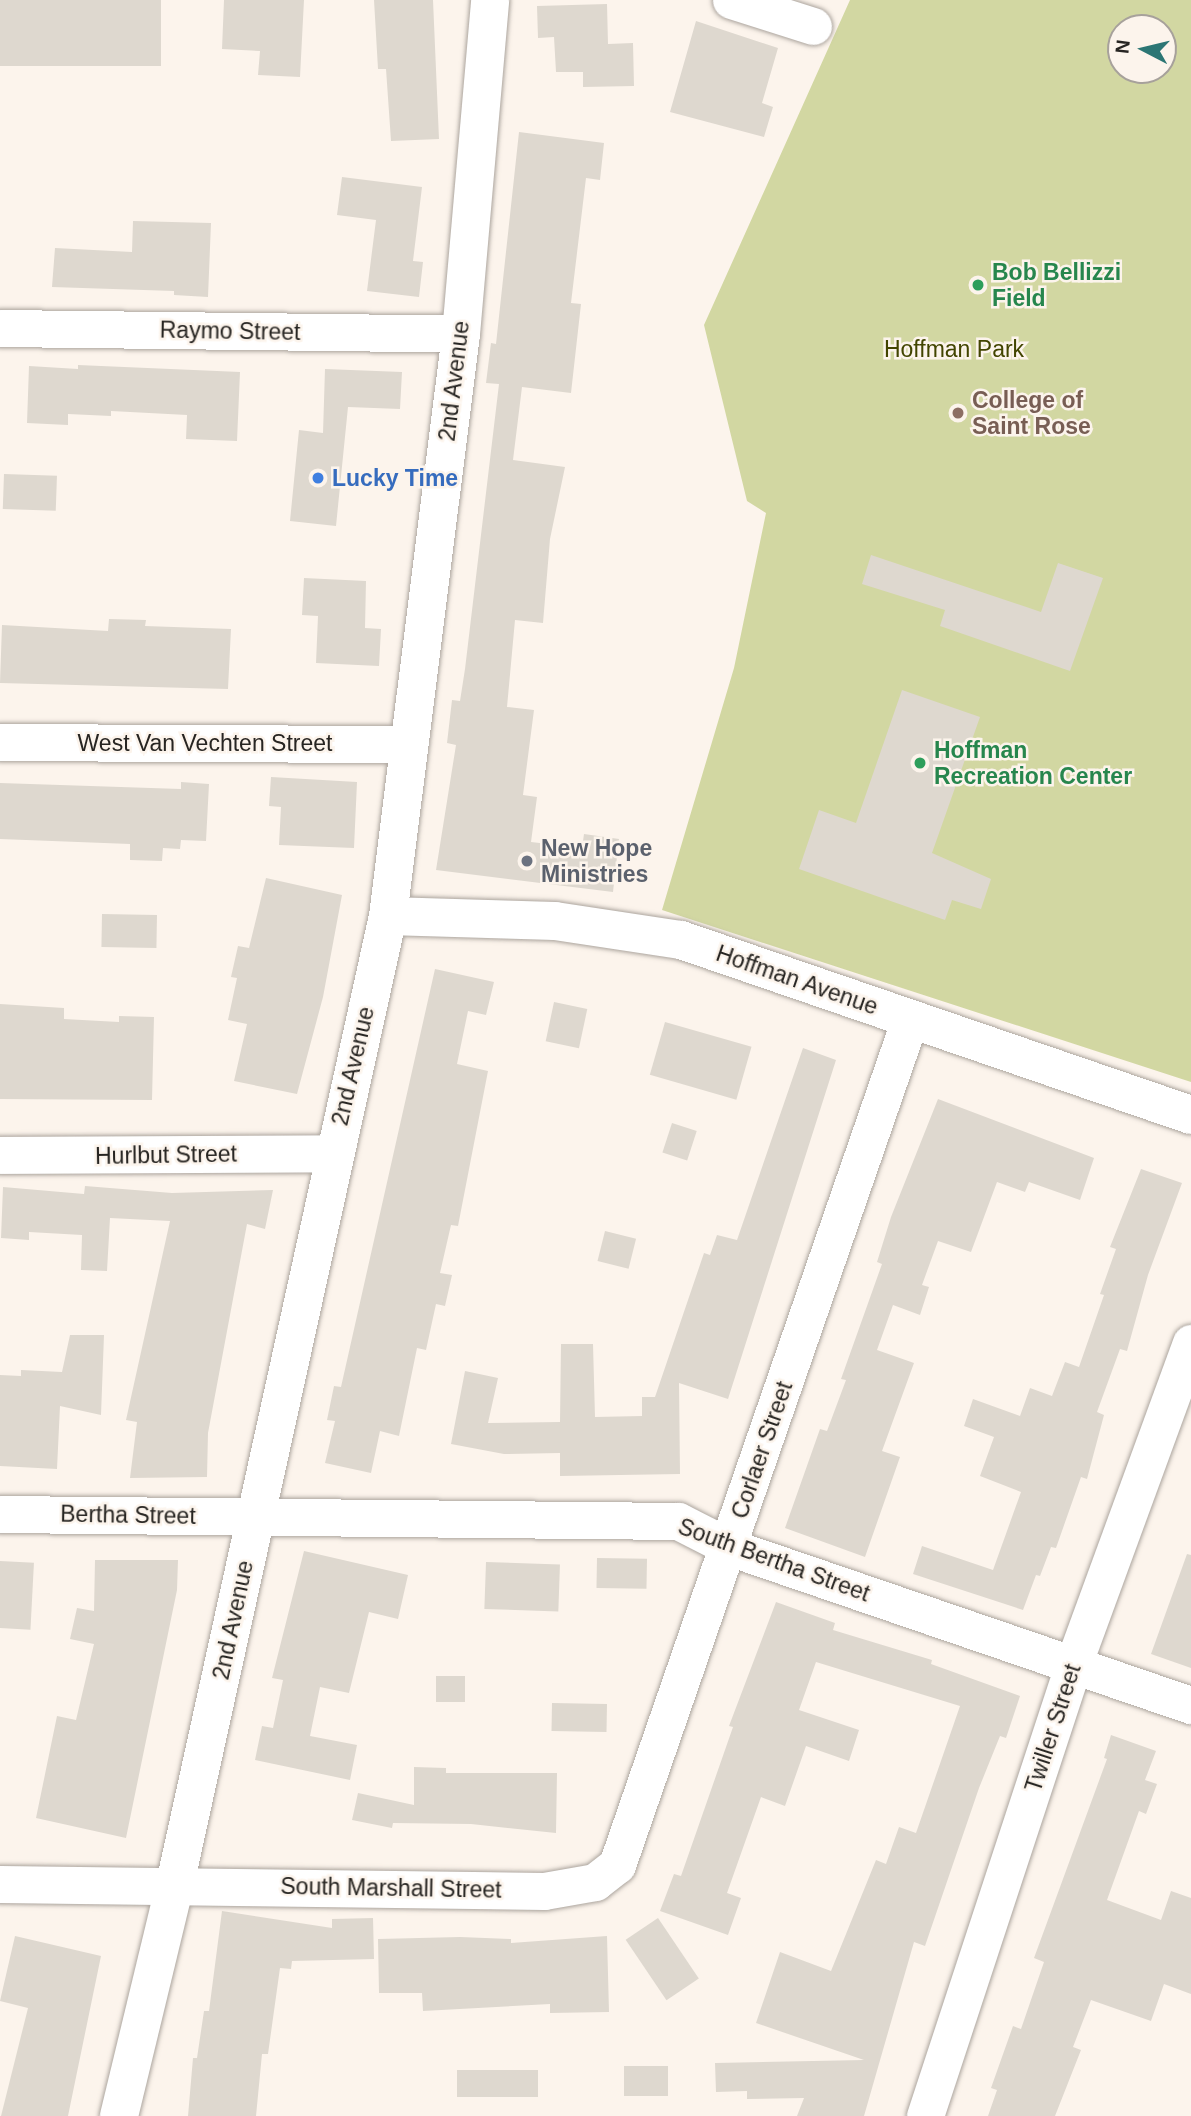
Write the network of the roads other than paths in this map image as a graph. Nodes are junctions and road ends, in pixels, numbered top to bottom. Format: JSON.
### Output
{"nodes":[{"id":1,"x":490,"y":0,"type":"edge"},
{"id":2,"x":731,"y":0,"type":"edge"},
{"id":3,"x":813,"y":26,"type":"dead end"},
{"id":4,"x":0,"y":328,"type":"edge"},
{"id":5,"x":461,"y":334,"type":"junction"},
{"id":6,"x":0,"y":742,"type":"edge"},
{"id":7,"x":410,"y":744,"type":"junction"},
{"id":8,"x":388,"y":916,"type":"junction"},
{"id":9,"x":910,"y":1019,"type":"junction"},
{"id":10,"x":1191,"y":1115,"type":"edge"},
{"id":11,"x":333,"y":1153,"type":"junction"},
{"id":12,"x":0,"y":1155,"type":"edge"},
{"id":13,"x":1191,"y":1343,"type":"edge"},
{"id":14,"x":0,"y":1514,"type":"edge"},
{"id":15,"x":256,"y":1517,"type":"junction"},
{"id":16,"x":729,"y":1547,"type":"junction"},
{"id":17,"x":1073,"y":1665,"type":"junction"},
{"id":18,"x":1191,"y":1705,"type":"edge"},
{"id":19,"x":604,"y":1874,"type":"joint"},
{"id":20,"x":0,"y":1884,"type":"edge"},
{"id":21,"x":175,"y":1884,"type":"junction"},
{"id":22,"x":119,"y":2116,"type":"edge"},
{"id":23,"x":925,"y":2116,"type":"edge"}],
"edges":[{"from":1,"to":5,"type":"street","name":"2nd Avenue"},
{"from":2,"to":3,"type":"street"},
{"from":4,"to":5,"type":"street","name":"Raymo Street"},
{"from":5,"to":7,"type":"street","name":"2nd Avenue"},
{"from":6,"to":7,"type":"street","name":"West Van Vechten Street"},
{"from":7,"to":8,"type":"street","name":"2nd Avenue"},
{"from":8,"to":9,"type":"street","name":"Hoffman Avenue"},
{"from":8,"to":11,"type":"street","name":"2nd Avenue"},
{"from":9,"to":10,"type":"street","name":"Hoffman Avenue"},
{"from":9,"to":16,"type":"street","name":"Corlaer Street"},
{"from":11,"to":12,"type":"street","name":"Hurlbut Street"},
{"from":11,"to":15,"type":"street","name":"2nd Avenue"},
{"from":13,"to":17,"type":"street","name":"Twiller Street"},
{"from":14,"to":15,"type":"street","name":"Bertha Street"},
{"from":15,"to":16,"type":"street","name":"South Bertha Street"},
{"from":15,"to":21,"type":"street","name":"2nd Avenue"},
{"from":16,"to":17,"type":"street","name":"South Bertha Street"},
{"from":16,"to":19,"type":"street","name":"Corlaer Street"},
{"from":17,"to":18,"type":"street","name":"South Bertha Street"},
{"from":17,"to":23,"type":"street","name":"Twiller Street"},
{"from":19,"to":21,"type":"street","name":"South Marshall Street"},
{"from":20,"to":21,"type":"street","name":"South Marshall Street"},
{"from":21,"to":22,"type":"street","name":"2nd Avenue"}]}
